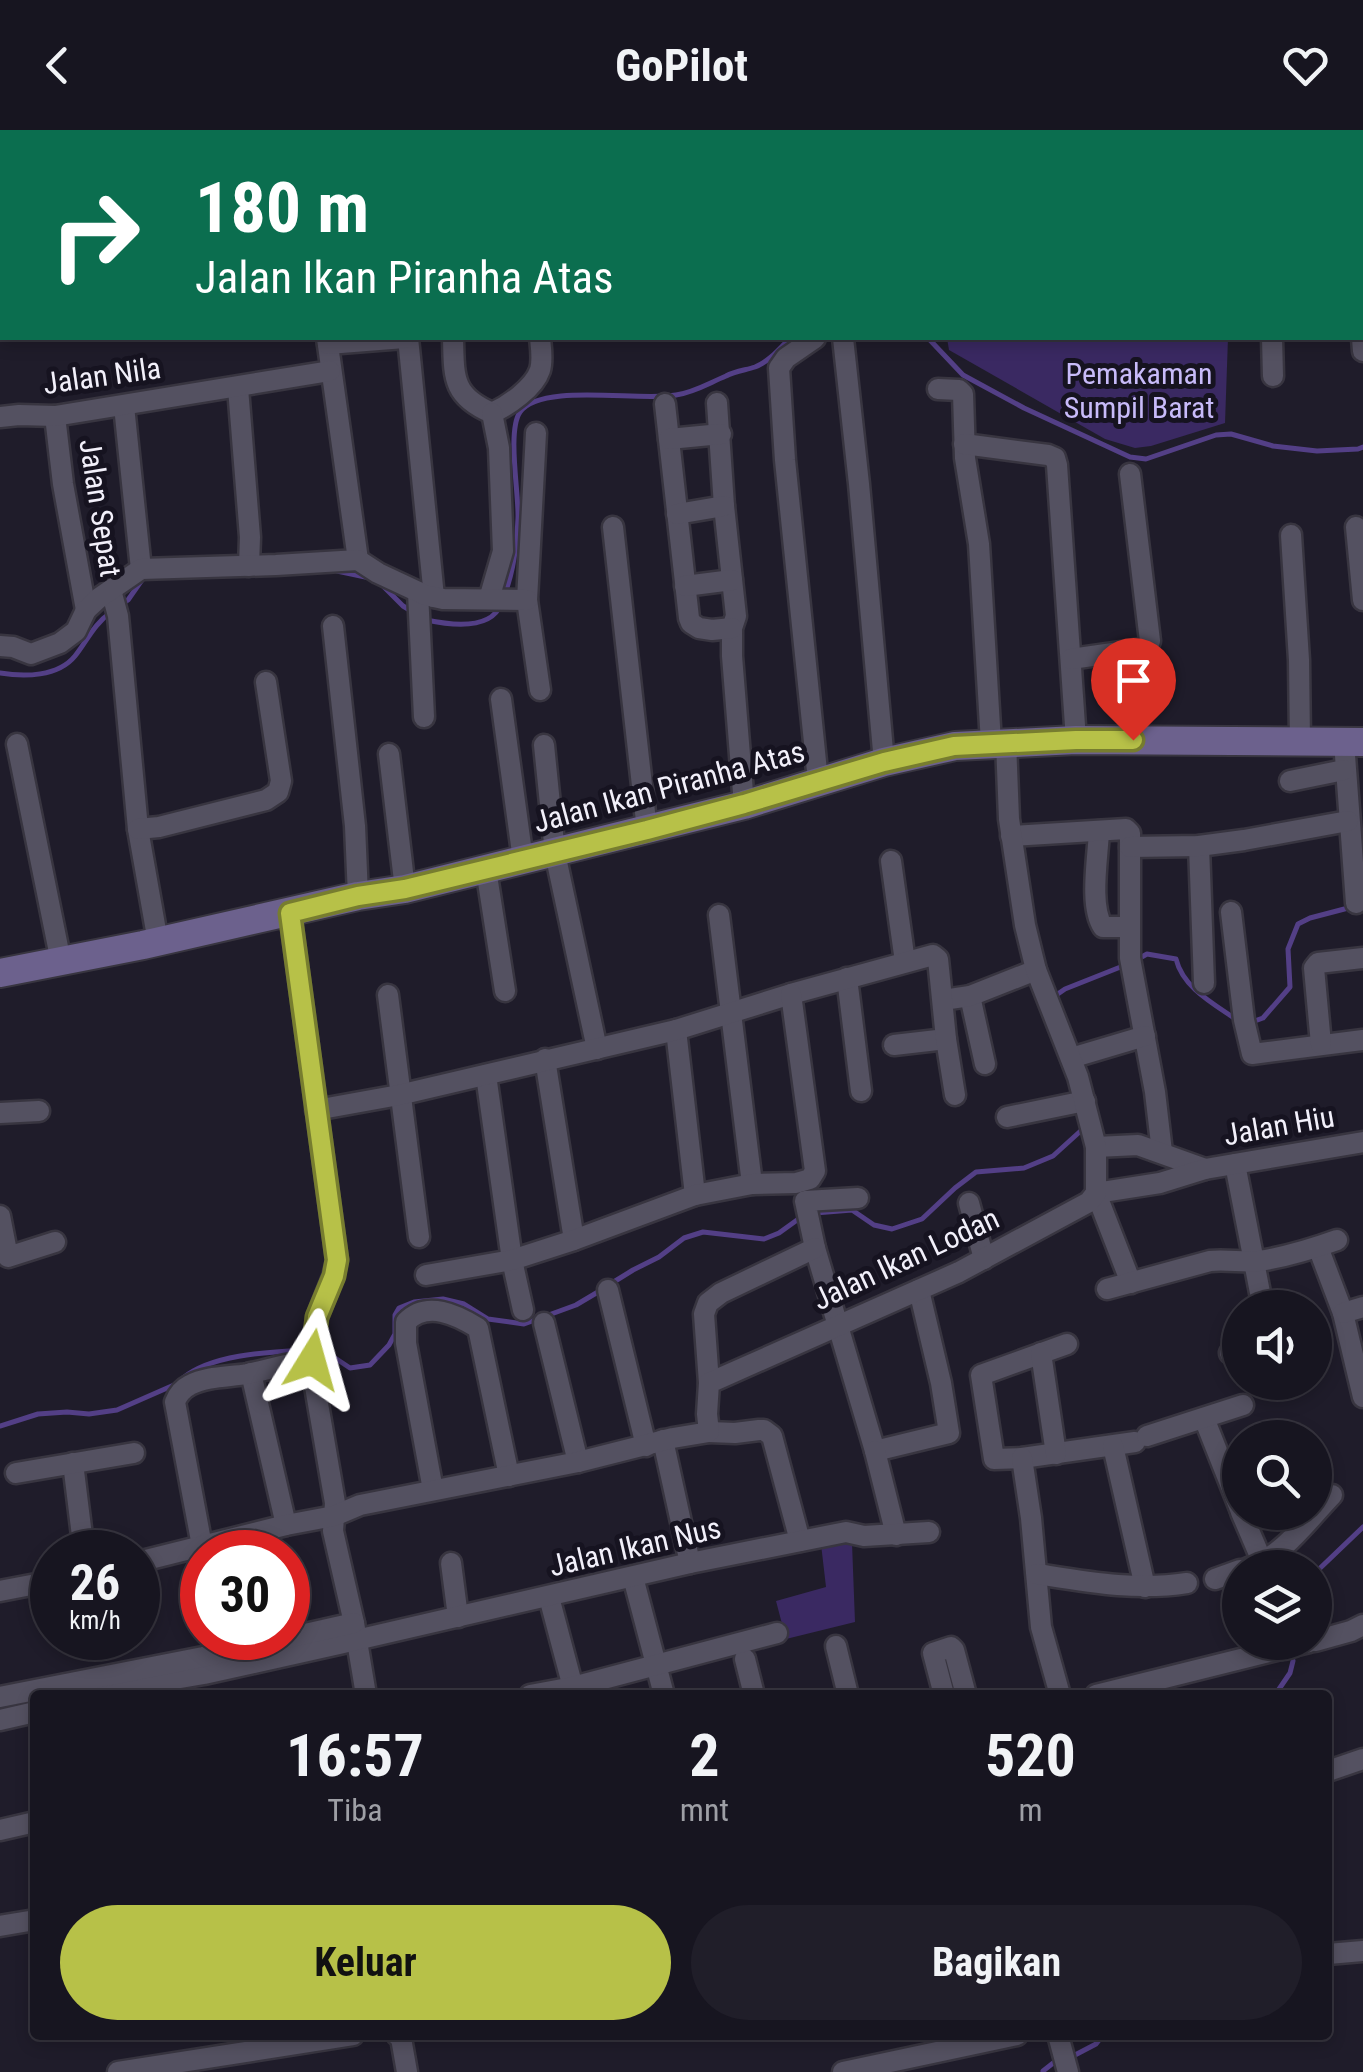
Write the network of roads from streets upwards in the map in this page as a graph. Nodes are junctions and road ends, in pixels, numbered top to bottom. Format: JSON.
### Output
{"nodes":[{"id":1,"x":354,"y":340,"type":"edge"},
{"id":2,"x":406,"y":340,"type":"edge"},
{"id":3,"x":453,"y":340,"type":"edge"},
{"id":4,"x":540,"y":340,"type":"edge"},
{"id":5,"x":812,"y":340,"type":"edge"},
{"id":6,"x":843,"y":340,"type":"edge"},
{"id":7,"x":1272,"y":340,"type":"edge"},
{"id":8,"x":328,"y":341,"type":"edge"},
{"id":9,"x":330,"y":371,"type":"junction"},
{"id":10,"x":1273,"y":376,"type":"dead end"},
{"id":11,"x":238,"y":388,"type":"junction"},
{"id":12,"x":938,"y":389,"type":"dead end"},
{"id":13,"x":718,"y":402,"type":"dead end"},
{"id":14,"x":665,"y":404,"type":"dead end"},
{"id":15,"x":124,"y":406,"type":"junction"},
{"id":16,"x":492,"y":413,"type":"junction"},
{"id":17,"x":55,"y":416,"type":"junction"},
{"id":18,"x":0,"y":417,"type":"edge"},
{"id":19,"x":536,"y":433,"type":"dead end"},
{"id":20,"x":721,"y":434,"type":"junction"},
{"id":21,"x":669,"y":439,"type":"junction"},
{"id":22,"x":964,"y":444,"type":"junction"},
{"id":23,"x":1130,"y":474,"type":"dead end"},
{"id":24,"x":724,"y":506,"type":"junction"},
{"id":25,"x":677,"y":514,"type":"junction"},
{"id":26,"x":1356,"y":527,"type":"dead end"},
{"id":27,"x":613,"y":528,"type":"dead end"},
{"id":28,"x":1291,"y":535,"type":"dead end"},
{"id":29,"x":358,"y":560,"type":"junction"},
{"id":30,"x":249,"y":566,"type":"junction"},
{"id":31,"x":141,"y":570,"type":"junction"},
{"id":32,"x":1362,"y":572,"type":"edge"},
{"id":33,"x":732,"y":580,"type":"junction"},
{"id":34,"x":685,"y":586,"type":"junction"},
{"id":35,"x":112,"y":592,"type":"junction"},
{"id":36,"x":424,"y":596,"type":"junction"},
{"id":37,"x":506,"y":600,"type":"junction"},
{"id":38,"x":1363,"y":600,"type":"edge"},
{"id":39,"x":86,"y":610,"type":"junction"},
{"id":40,"x":333,"y":626,"type":"dead end"},
{"id":41,"x":732,"y":628,"type":"junction"},
{"id":42,"x":0,"y":646,"type":"edge"},
{"id":43,"x":1071,"y":659,"type":"junction"},
{"id":44,"x":266,"y":682,"type":"dead end"},
{"id":45,"x":540,"y":690,"type":"dead end"},
{"id":46,"x":501,"y":698,"type":"dead end"},
{"id":47,"x":424,"y":717,"type":"dead end"},
{"id":48,"x":1076,"y":740,"type":"junction"},
{"id":49,"x":1300,"y":742,"type":"junction"},
{"id":50,"x":999,"y":743,"type":"junction"},
{"id":51,"x":17,"y":744,"type":"dead end"},
{"id":52,"x":544,"y":745,"type":"dead end"},
{"id":53,"x":1350,"y":751,"type":"edge"},
{"id":54,"x":389,"y":754,"type":"dead end"},
{"id":55,"x":884,"y":762,"type":"junction"},
{"id":56,"x":818,"y":781,"type":"junction"},
{"id":57,"x":1290,"y":781,"type":"dead end"},
{"id":58,"x":744,"y":804,"type":"junction"},
{"id":59,"x":1348,"y":821,"type":"junction"},
{"id":60,"x":138,"y":829,"type":"junction"},
{"id":61,"x":647,"y":830,"type":"junction"},
{"id":62,"x":1098,"y":831,"type":"junction"},
{"id":63,"x":1011,"y":836,"type":"junction"},
{"id":64,"x":1199,"y":846,"type":"junction"},
{"id":65,"x":1130,"y":847,"type":"junction"},
{"id":66,"x":555,"y":852,"type":"junction"},
{"id":67,"x":523,"y":860,"type":"junction"},
{"id":68,"x":891,"y":862,"type":"dead end"},
{"id":69,"x":486,"y":869,"type":"junction"},
{"id":70,"x":405,"y":889,"type":"junction"},
{"id":71,"x":358,"y":896,"type":"junction"},
{"id":72,"x":1356,"y":903,"type":"dead end"},
{"id":73,"x":1231,"y":912,"type":"dead end"},
{"id":74,"x":290,"y":913,"type":"junction"},
{"id":75,"x":719,"y":915,"type":"dead end"},
{"id":76,"x":1129,"y":928,"type":"junction"},
{"id":77,"x":158,"y":942,"type":"junction"},
{"id":78,"x":1363,"y":958,"type":"edge"},
{"id":79,"x":61,"y":962,"type":"junction"},
{"id":80,"x":905,"y":962,"type":"junction"},
{"id":81,"x":1036,"y":970,"type":"junction"},
{"id":82,"x":0,"y":973,"type":"edge"},
{"id":83,"x":847,"y":978,"type":"junction"},
{"id":84,"x":1204,"y":983,"type":"dead end"},
{"id":85,"x":506,"y":991,"type":"dead end"},
{"id":86,"x":792,"y":994,"type":"junction"},
{"id":87,"x":388,"y":995,"type":"dead end"},
{"id":88,"x":970,"y":996,"type":"junction"},
{"id":89,"x":943,"y":1000,"type":"junction"},
{"id":90,"x":732,"y":1012,"type":"junction"},
{"id":91,"x":676,"y":1030,"type":"junction"},
{"id":92,"x":1145,"y":1036,"type":"junction"},
{"id":93,"x":946,"y":1040,"type":"junction"},
{"id":94,"x":1363,"y":1040,"type":"edge"},
{"id":95,"x":1321,"y":1044,"type":"junction"},
{"id":96,"x":894,"y":1045,"type":"dead end"},
{"id":97,"x":596,"y":1049,"type":"junction"},
{"id":98,"x":1072,"y":1058,"type":"junction"},
{"id":99,"x":545,"y":1060,"type":"junction"},
{"id":100,"x":984,"y":1064,"type":"dead end"},
{"id":101,"x":486,"y":1075,"type":"junction"},
{"id":102,"x":861,"y":1090,"type":"dead end"},
{"id":103,"x":400,"y":1095,"type":"junction"},
{"id":104,"x":956,"y":1095,"type":"dead end"},
{"id":105,"x":1080,"y":1102,"type":"junction"},
{"id":106,"x":39,"y":1110,"type":"dead end"},
{"id":107,"x":316,"y":1110,"type":"junction"},
{"id":108,"x":0,"y":1113,"type":"edge"},
{"id":109,"x":1007,"y":1117,"type":"dead end"},
{"id":110,"x":1363,"y":1142,"type":"edge"},
{"id":111,"x":1096,"y":1147,"type":"junction"},
{"id":112,"x":1162,"y":1152,"type":"junction"},
{"id":113,"x":1234,"y":1164,"type":"junction"},
{"id":114,"x":1205,"y":1170,"type":"junction"},
{"id":115,"x":752,"y":1184,"type":"junction"},
{"id":116,"x":1096,"y":1193,"type":"junction"},
{"id":117,"x":695,"y":1195,"type":"junction"},
{"id":118,"x":858,"y":1198,"type":"dead end"},
{"id":119,"x":969,"y":1203,"type":"dead end"},
{"id":120,"x":0,"y":1216,"type":"edge"},
{"id":121,"x":419,"y":1237,"type":"dead end"},
{"id":122,"x":574,"y":1240,"type":"junction"},
{"id":123,"x":55,"y":1242,"type":"dead end"},
{"id":124,"x":815,"y":1248,"type":"junction"},
{"id":125,"x":984,"y":1259,"type":"junction"},
{"id":126,"x":4,"y":1260,"type":"edge"},
{"id":127,"x":512,"y":1260,"type":"junction"},
{"id":128,"x":1254,"y":1262,"type":"junction"},
{"id":129,"x":426,"y":1275,"type":"dead end"},
{"id":130,"x":1131,"y":1283,"type":"junction"},
{"id":131,"x":1107,"y":1289,"type":"dead end"},
{"id":132,"x":608,"y":1290,"type":"dead end"},
{"id":133,"x":919,"y":1290,"type":"junction"},
{"id":134,"x":1259,"y":1290,"type":"edge"},
{"id":135,"x":524,"y":1310,"type":"dead end"},
{"id":136,"x":1353,"y":1310,"type":"edge"},
{"id":137,"x":544,"y":1323,"type":"dead end"},
{"id":138,"x":837,"y":1325,"type":"junction"},
{"id":139,"x":1067,"y":1344,"type":"dead end"},
{"id":140,"x":1041,"y":1353,"type":"junction"},
{"id":141,"x":312,"y":1354,"type":"junction"},
{"id":142,"x":251,"y":1373,"type":"junction"},
{"id":143,"x":709,"y":1383,"type":"junction"},
{"id":144,"x":1363,"y":1397,"type":"edge"},
{"id":145,"x":1243,"y":1404,"type":"dead end"},
{"id":146,"x":1204,"y":1418,"type":"junction"},
{"id":147,"x":709,"y":1432,"type":"junction"},
{"id":148,"x":655,"y":1443,"type":"junction"},
{"id":149,"x":1113,"y":1446,"type":"junction"},
{"id":150,"x":875,"y":1451,"type":"junction"},
{"id":151,"x":134,"y":1453,"type":"dead end"},
{"id":152,"x":1056,"y":1454,"type":"junction"},
{"id":153,"x":1022,"y":1458,"type":"junction"},
{"id":154,"x":578,"y":1462,"type":"junction"},
{"id":155,"x":1222,"y":1463,"type":"edge"},
{"id":156,"x":73,"y":1464,"type":"junction"},
{"id":157,"x":16,"y":1473,"type":"dead end"},
{"id":158,"x":509,"y":1476,"type":"junction"},
{"id":159,"x":433,"y":1490,"type":"junction"},
{"id":160,"x":334,"y":1516,"type":"junction"},
{"id":161,"x":286,"y":1525,"type":"junction"},
{"id":162,"x":81,"y":1530,"type":"edge"},
{"id":163,"x":199,"y":1530,"type":"edge"},
{"id":164,"x":266,"y":1530,"type":"edge"},
{"id":165,"x":1298,"y":1530,"type":"edge"},
{"id":166,"x":928,"y":1532,"type":"dead end"},
{"id":167,"x":896,"y":1535,"type":"junction"},
{"id":168,"x":800,"y":1541,"type":"junction"},
{"id":169,"x":1279,"y":1550,"type":"edge"},
{"id":170,"x":451,"y":1563,"type":"dead end"},
{"id":171,"x":690,"y":1563,"type":"junction"},
{"id":172,"x":1037,"y":1574,"type":"junction"},
{"id":173,"x":1222,"y":1576,"type":"edge"},
{"id":174,"x":633,"y":1577,"type":"junction"},
{"id":175,"x":1215,"y":1578,"type":"dead end"},
{"id":176,"x":1187,"y":1583,"type":"dead end"},
{"id":177,"x":30,"y":1585,"type":"edge"},
{"id":178,"x":1145,"y":1587,"type":"junction"},
{"id":179,"x":0,"y":1590,"type":"edge"},
{"id":180,"x":549,"y":1597,"type":"junction"},
{"id":181,"x":458,"y":1618,"type":"junction"},
{"id":182,"x":1363,"y":1625,"type":"edge"},
{"id":183,"x":356,"y":1632,"type":"junction"},
{"id":184,"x":777,"y":1633,"type":"dead end"},
{"id":185,"x":1332,"y":1636,"type":"edge"},
{"id":186,"x":836,"y":1646,"type":"dead end"},
{"id":187,"x":744,"y":1660,"type":"dead end"},
{"id":188,"x":1236,"y":1660,"type":"edge"},
{"id":189,"x":203,"y":1666,"type":"junction"},
{"id":190,"x":656,"y":1666,"type":"junction"},
{"id":191,"x":52,"y":1690,"type":"edge"},
{"id":192,"x":118,"y":1690,"type":"edge"},
{"id":193,"x":365,"y":1690,"type":"edge"},
{"id":194,"x":574,"y":1690,"type":"edge"},
{"id":195,"x":577,"y":1690,"type":"edge"},
{"id":196,"x":663,"y":1690,"type":"edge"},
{"id":197,"x":753,"y":1690,"type":"edge"},
{"id":198,"x":847,"y":1690,"type":"edge"},
{"id":199,"x":943,"y":1690,"type":"edge"},
{"id":200,"x":965,"y":1690,"type":"edge"},
{"id":201,"x":1059,"y":1690,"type":"edge"},
{"id":202,"x":1116,"y":1690,"type":"edge"},
{"id":203,"x":30,"y":1693,"type":"edge"},
{"id":204,"x":0,"y":1697,"type":"edge"},
{"id":205,"x":30,"y":1713,"type":"edge"},
{"id":206,"x":0,"y":1720,"type":"edge"},
{"id":207,"x":1363,"y":1759,"type":"edge"},
{"id":208,"x":1332,"y":1770,"type":"edge"},
{"id":209,"x":30,"y":1823,"type":"edge"},
{"id":210,"x":0,"y":1830,"type":"edge"},
{"id":211,"x":30,"y":1921,"type":"edge"},
{"id":212,"x":0,"y":1926,"type":"edge"},
{"id":213,"x":1363,"y":1951,"type":"edge"},
{"id":214,"x":1332,"y":1954,"type":"edge"},
{"id":215,"x":300,"y":2040,"type":"edge"},
{"id":216,"x":404,"y":2040,"type":"edge"},
{"id":217,"x":993,"y":2040,"type":"edge"},
{"id":218,"x":1059,"y":2040,"type":"edge"},
{"id":219,"x":118,"y":2072,"type":"edge"},
{"id":220,"x":408,"y":2072,"type":"edge"},
{"id":221,"x":843,"y":2072,"type":"edge"},
{"id":222,"x":1068,"y":2072,"type":"edge"}],
"edges":[{"from":1,"to":8,"type":"street"},
{"from":2,"to":36,"type":"street"},
{"from":3,"to":16,"type":"street"},
{"from":4,"to":16,"type":"street"},
{"from":5,"to":56,"type":"street"},
{"from":6,"to":55,"type":"street"},
{"from":7,"to":10,"type":"street"},
{"from":8,"to":9,"type":"street"},
{"from":9,"to":11,"type":"street","name":"Jalan Nila"},
{"from":9,"to":29,"type":"street"},
{"from":11,"to":15,"type":"street","name":"Jalan Nila"},
{"from":11,"to":30,"type":"street"},
{"from":12,"to":22,"type":"street"},
{"from":13,"to":20,"type":"street"},
{"from":14,"to":21,"type":"street"},
{"from":15,"to":17,"type":"street","name":"Jalan Nila"},
{"from":15,"to":31,"type":"street"},
{"from":16,"to":37,"type":"street"},
{"from":17,"to":18,"type":"street","name":"Jalan Nila"},
{"from":17,"to":39,"type":"street","name":"Jalan Sepat"},
{"from":19,"to":37,"type":"street"},
{"from":20,"to":21,"type":"street"},
{"from":20,"to":24,"type":"street"},
{"from":21,"to":25,"type":"street"},
{"from":22,"to":43,"type":"street"},
{"from":22,"to":50,"type":"street"},
{"from":23,"to":43,"type":"street"},
{"from":24,"to":25,"type":"street"},
{"from":24,"to":33,"type":"street"},
{"from":25,"to":34,"type":"street"},
{"from":26,"to":32,"type":"street"},
{"from":27,"to":61,"type":"street"},
{"from":28,"to":49,"type":"street"},
{"from":29,"to":30,"type":"street"},
{"from":29,"to":36,"type":"street"},
{"from":30,"to":31,"type":"street"},
{"from":31,"to":35,"type":"street"},
{"from":32,"to":38,"type":"street"},
{"from":33,"to":34,"type":"street"},
{"from":33,"to":41,"type":"street"},
{"from":34,"to":41,"type":"street"},
{"from":35,"to":39,"type":"street"},
{"from":35,"to":60,"type":"street"},
{"from":36,"to":37,"type":"street"},
{"from":36,"to":47,"type":"street"},
{"from":37,"to":45,"type":"street"},
{"from":39,"to":42,"type":"street"},
{"from":40,"to":71,"type":"street"},
{"from":41,"to":58,"type":"street"},
{"from":43,"to":48,"type":"street"},
{"from":44,"to":60,"type":"street"},
{"from":46,"to":67,"type":"street"},
{"from":48,"to":49,"type":"street","name":"Jalan Ikan Piranha Atas"},
{"from":48,"to":50,"type":"street","name":"Jalan Ikan Piranha Atas"},
{"from":49,"to":53,"type":"street","name":"Jalan Ikan Piranha Atas"},
{"from":50,"to":55,"type":"street","name":"Jalan Ikan Piranha Atas"},
{"from":50,"to":63,"type":"street"},
{"from":51,"to":79,"type":"street"},
{"from":52,"to":66,"type":"street"},
{"from":53,"to":57,"type":"street"},
{"from":53,"to":59,"type":"street"},
{"from":54,"to":70,"type":"street"},
{"from":55,"to":56,"type":"street","name":"Jalan Ikan Piranha Atas"},
{"from":56,"to":58,"type":"street","name":"Jalan Ikan Piranha Atas"},
{"from":58,"to":61,"type":"street","name":"Jalan Ikan Piranha Atas"},
{"from":59,"to":64,"type":"street"},
{"from":59,"to":72,"type":"street"},
{"from":60,"to":77,"type":"street"},
{"from":61,"to":66,"type":"street","name":"Jalan Ikan Piranha Atas"},
{"from":62,"to":63,"type":"street"},
{"from":62,"to":65,"type":"street"},
{"from":62,"to":76,"type":"street"},
{"from":63,"to":81,"type":"street"},
{"from":64,"to":65,"type":"street"},
{"from":64,"to":84,"type":"street"},
{"from":65,"to":76,"type":"street"},
{"from":66,"to":67,"type":"street","name":"Jalan Ikan Piranha Atas"},
{"from":66,"to":97,"type":"street"},
{"from":67,"to":69,"type":"street","name":"Jalan Ikan Piranha Atas"},
{"from":68,"to":80,"type":"street"},
{"from":69,"to":70,"type":"street","name":"Jalan Ikan Piranha Atas"},
{"from":69,"to":85,"type":"street"},
{"from":70,"to":71,"type":"street","name":"Jalan Ikan Piranha Atas"},
{"from":71,"to":74,"type":"street","name":"Jalan Ikan Piranha Atas"},
{"from":73,"to":95,"type":"street"},
{"from":74,"to":77,"type":"street","name":"Jalan Ikan Piranha Atas"},
{"from":74,"to":107,"type":"street"},
{"from":75,"to":90,"type":"street"},
{"from":76,"to":92,"type":"street"},
{"from":77,"to":79,"type":"street","name":"Jalan Ikan Piranha Atas"},
{"from":78,"to":95,"type":"street"},
{"from":79,"to":82,"type":"street","name":"Jalan Ikan Piranha Atas"},
{"from":80,"to":83,"type":"street"},
{"from":80,"to":89,"type":"street"},
{"from":81,"to":88,"type":"street"},
{"from":81,"to":98,"type":"street"},
{"from":83,"to":86,"type":"street"},
{"from":83,"to":102,"type":"street"},
{"from":86,"to":90,"type":"street"},
{"from":86,"to":115,"type":"street"},
{"from":87,"to":103,"type":"street"},
{"from":88,"to":89,"type":"street"},
{"from":88,"to":100,"type":"street"},
{"from":89,"to":93,"type":"street"},
{"from":90,"to":91,"type":"street"},
{"from":90,"to":115,"type":"street"},
{"from":91,"to":97,"type":"street"},
{"from":91,"to":117,"type":"street"},
{"from":92,"to":98,"type":"street"},
{"from":92,"to":112,"type":"street"},
{"from":93,"to":96,"type":"street"},
{"from":93,"to":104,"type":"street"},
{"from":94,"to":95,"type":"street"},
{"from":97,"to":99,"type":"street"},
{"from":98,"to":105,"type":"street"},
{"from":99,"to":101,"type":"street"},
{"from":99,"to":122,"type":"street"},
{"from":101,"to":103,"type":"street"},
{"from":101,"to":127,"type":"street"},
{"from":103,"to":107,"type":"street"},
{"from":103,"to":121,"type":"street"},
{"from":105,"to":109,"type":"street"},
{"from":105,"to":111,"type":"street"},
{"from":106,"to":108,"type":"street"},
{"from":107,"to":141,"type":"street"},
{"from":110,"to":113,"type":"street","name":"Jalan Hiu"},
{"from":111,"to":112,"type":"street"},
{"from":111,"to":116,"type":"street"},
{"from":112,"to":114,"type":"street"},
{"from":113,"to":114,"type":"street","name":"Jalan Hiu"},
{"from":113,"to":128,"type":"street"},
{"from":114,"to":116,"type":"street","name":"Jalan Hiu"},
{"from":115,"to":117,"type":"street"},
{"from":116,"to":125,"type":"street","name":"Jalan Ikan Lodan"},
{"from":116,"to":130,"type":"street"},
{"from":117,"to":122,"type":"street"},
{"from":118,"to":124,"type":"street"},
{"from":119,"to":125,"type":"street"},
{"from":120,"to":126,"type":"street"},
{"from":122,"to":127,"type":"street"},
{"from":123,"to":126,"type":"street"},
{"from":124,"to":138,"type":"street"},
{"from":124,"to":143,"type":"street"},
{"from":125,"to":133,"type":"street","name":"Jalan Ikan Lodan"},
{"from":127,"to":129,"type":"street"},
{"from":127,"to":135,"type":"street"},
{"from":128,"to":130,"type":"street"},
{"from":128,"to":134,"type":"street"},
{"from":128,"to":136,"type":"street"},
{"from":130,"to":131,"type":"street"},
{"from":132,"to":148,"type":"street"},
{"from":133,"to":138,"type":"street","name":"Jalan Ikan Lodan"},
{"from":133,"to":150,"type":"street"},
{"from":136,"to":144,"type":"street"},
{"from":137,"to":154,"type":"street"},
{"from":138,"to":143,"type":"street","name":"Jalan Ikan Lodan"},
{"from":138,"to":150,"type":"street"},
{"from":139,"to":140,"type":"street"},
{"from":140,"to":152,"type":"street"},
{"from":140,"to":153,"type":"street"},
{"from":141,"to":142,"type":"street"},
{"from":141,"to":160,"type":"street"},
{"from":142,"to":161,"type":"street"},
{"from":142,"to":163,"type":"street"},
{"from":143,"to":147,"type":"street"},
{"from":145,"to":146,"type":"street"},
{"from":146,"to":149,"type":"street"},
{"from":146,"to":155,"type":"street"},
{"from":147,"to":148,"type":"street"},
{"from":147,"to":168,"type":"street"},
{"from":148,"to":154,"type":"street"},
{"from":148,"to":171,"type":"street"},
{"from":149,"to":152,"type":"street"},
{"from":149,"to":178,"type":"street"},
{"from":150,"to":167,"type":"street"},
{"from":151,"to":156,"type":"street"},
{"from":152,"to":153,"type":"street"},
{"from":153,"to":172,"type":"street"},
{"from":154,"to":158,"type":"street"},
{"from":156,"to":157,"type":"street"},
{"from":156,"to":162,"type":"street"},
{"from":158,"to":159,"type":"street"},
{"from":158,"to":159,"type":"street"},
{"from":159,"to":160,"type":"street"},
{"from":160,"to":161,"type":"street"},
{"from":160,"to":183,"type":"street"},
{"from":161,"to":164,"type":"street"},
{"from":165,"to":169,"type":"street"},
{"from":166,"to":167,"type":"street","name":"Jalan Ikan Nus"},
{"from":167,"to":168,"type":"street","name":"Jalan Ikan Nus"},
{"from":168,"to":171,"type":"street","name":"Jalan Ikan Nus"},
{"from":170,"to":181,"type":"street"},
{"from":171,"to":174,"type":"street","name":"Jalan Ikan Nus"},
{"from":172,"to":178,"type":"street"},
{"from":172,"to":201,"type":"street"},
{"from":173,"to":175,"type":"street"},
{"from":174,"to":180,"type":"street","name":"Jalan Ikan Nus"},
{"from":174,"to":190,"type":"street"},
{"from":176,"to":178,"type":"street"},
{"from":177,"to":179,"type":"street"},
{"from":180,"to":181,"type":"street","name":"Jalan Ikan Nus"},
{"from":180,"to":194,"type":"street"},
{"from":181,"to":183,"type":"street","name":"Jalan Ikan Nus"},
{"from":182,"to":185,"type":"street"},
{"from":183,"to":189,"type":"street","name":"Jalan Ikan Nus"},
{"from":183,"to":193,"type":"street"},
{"from":184,"to":190,"type":"street"},
{"from":186,"to":198,"type":"street"},
{"from":187,"to":197,"type":"street"},
{"from":188,"to":202,"type":"street"},
{"from":189,"to":191,"type":"street"},
{"from":189,"to":192,"type":"street"},
{"from":190,"to":195,"type":"street"},
{"from":190,"to":196,"type":"street"},
{"from":199,"to":200,"type":"street"},
{"from":203,"to":204,"type":"street"},
{"from":205,"to":206,"type":"street"},
{"from":207,"to":208,"type":"street"},
{"from":209,"to":210,"type":"street"},
{"from":211,"to":212,"type":"street"},
{"from":213,"to":214,"type":"street"},
{"from":215,"to":219,"type":"street"},
{"from":216,"to":220,"type":"street"},
{"from":217,"to":221,"type":"street"},
{"from":218,"to":222,"type":"street"}]}
